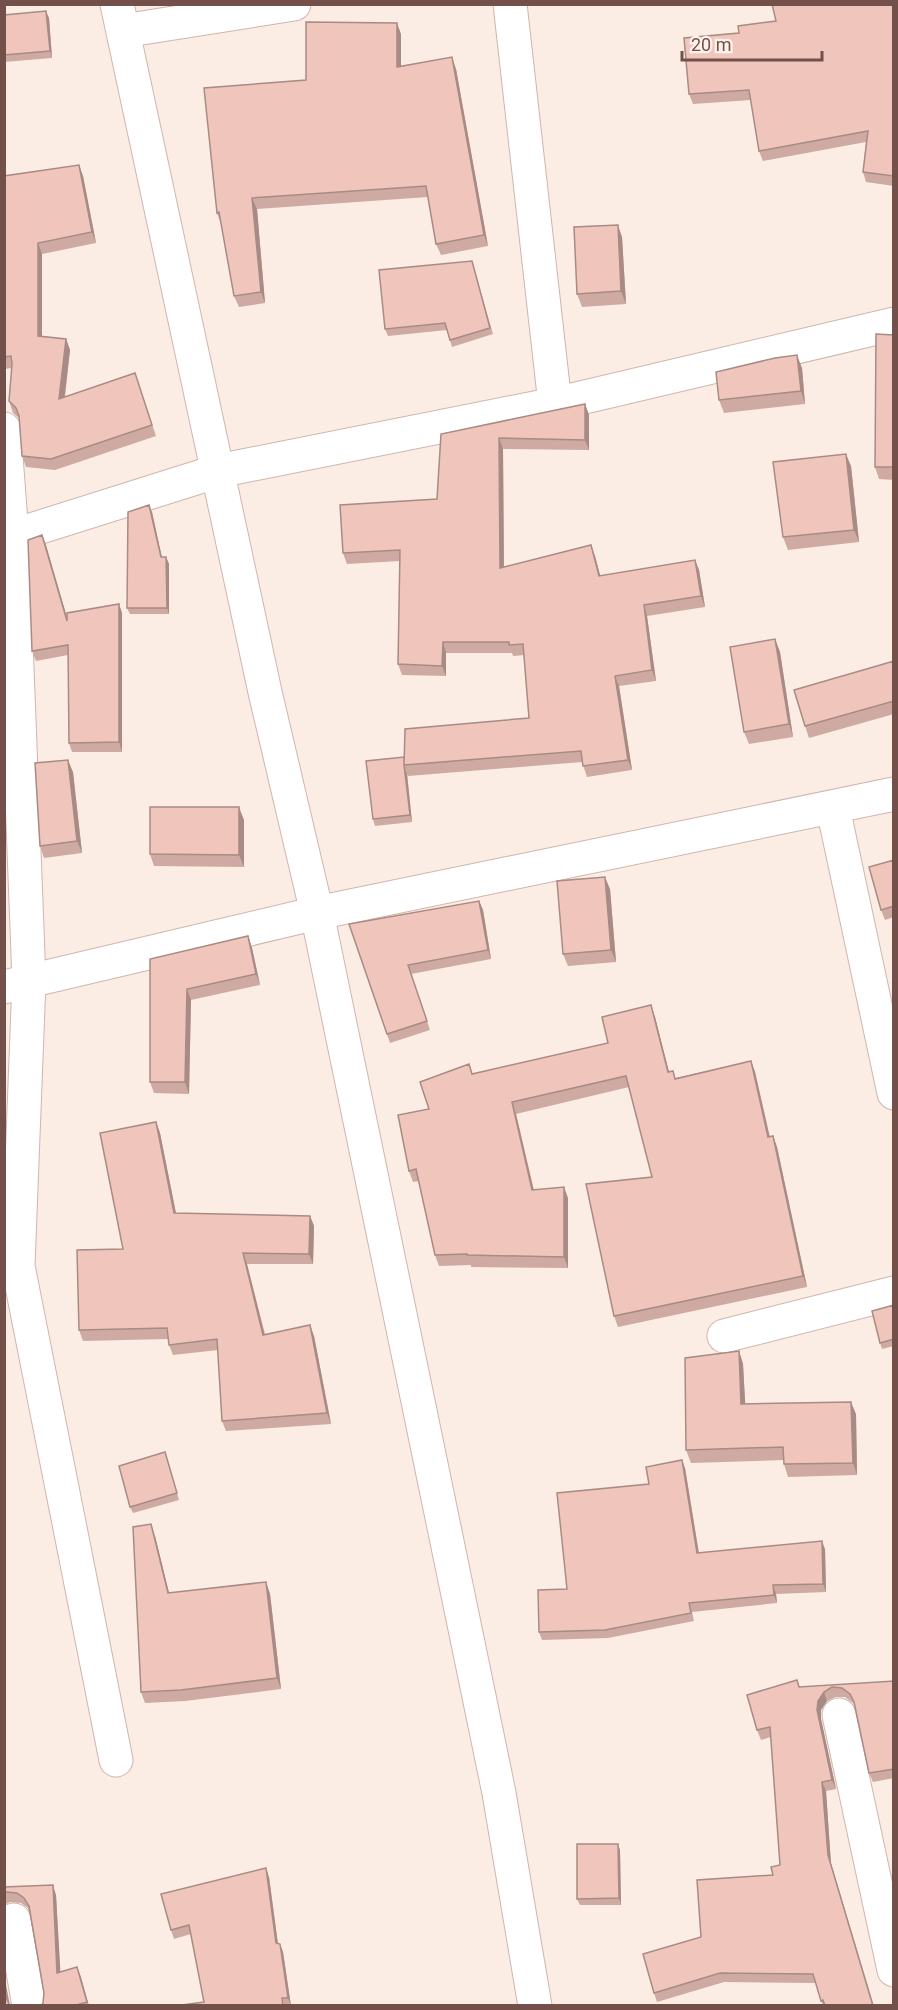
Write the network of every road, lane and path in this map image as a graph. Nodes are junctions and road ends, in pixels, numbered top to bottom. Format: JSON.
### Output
{"nodes":[{"id":1,"x":294,"y":4,"type":"edge"},
{"id":2,"x":510,"y":4,"type":"edge"},
{"id":3,"x":120,"y":18,"type":"edge"},
{"id":4,"x":894,"y":324,"type":"edge"},
{"id":5,"x":555,"y":404,"type":"junction"},
{"id":6,"x":4,"y":429,"type":"edge"},
{"id":7,"x":218,"y":471,"type":"junction"},
{"id":8,"x":8,"y":536,"type":"edge"},
{"id":9,"x":894,"y":794,"type":"edge"},
{"id":10,"x":833,"y":808,"type":"junction"},
{"id":11,"x":317,"y":913,"type":"junction"},
{"id":12,"x":17,"y":984,"type":"edge"},
{"id":13,"x":894,"y":1093,"type":"edge"},
{"id":14,"x":894,"y":1293,"type":"edge"},
{"id":15,"x":724,"y":1336,"type":"dead end"},
{"id":16,"x":838,"y":1715,"type":"dead end"},
{"id":17,"x":116,"y":1760,"type":"dead end"},
{"id":18,"x":14,"y":1920,"type":"dead end"},
{"id":19,"x":894,"y":1970,"type":"edge"},
{"id":20,"x":29,"y":2006,"type":"edge"},
{"id":21,"x":535,"y":2006,"type":"edge"}],
"edges":[{"from":1,"to":3,"type":"street"},
{"from":2,"to":5,"type":"street"},
{"from":3,"to":7,"type":"street"},
{"from":4,"to":5,"type":"street"},
{"from":5,"to":7,"type":"street"},
{"from":6,"to":8,"type":"street"},
{"from":7,"to":8,"type":"street"},
{"from":7,"to":11,"type":"street"},
{"from":8,"to":12,"type":"street"},
{"from":9,"to":10,"type":"street"},
{"from":10,"to":11,"type":"street"},
{"from":10,"to":13,"type":"street"},
{"from":11,"to":12,"type":"street"},
{"from":11,"to":21,"type":"street"},
{"from":12,"to":17,"type":"street"},
{"from":14,"to":15,"type":"street"},
{"from":16,"to":19,"type":"street"},
{"from":18,"to":20,"type":"street"}]}
